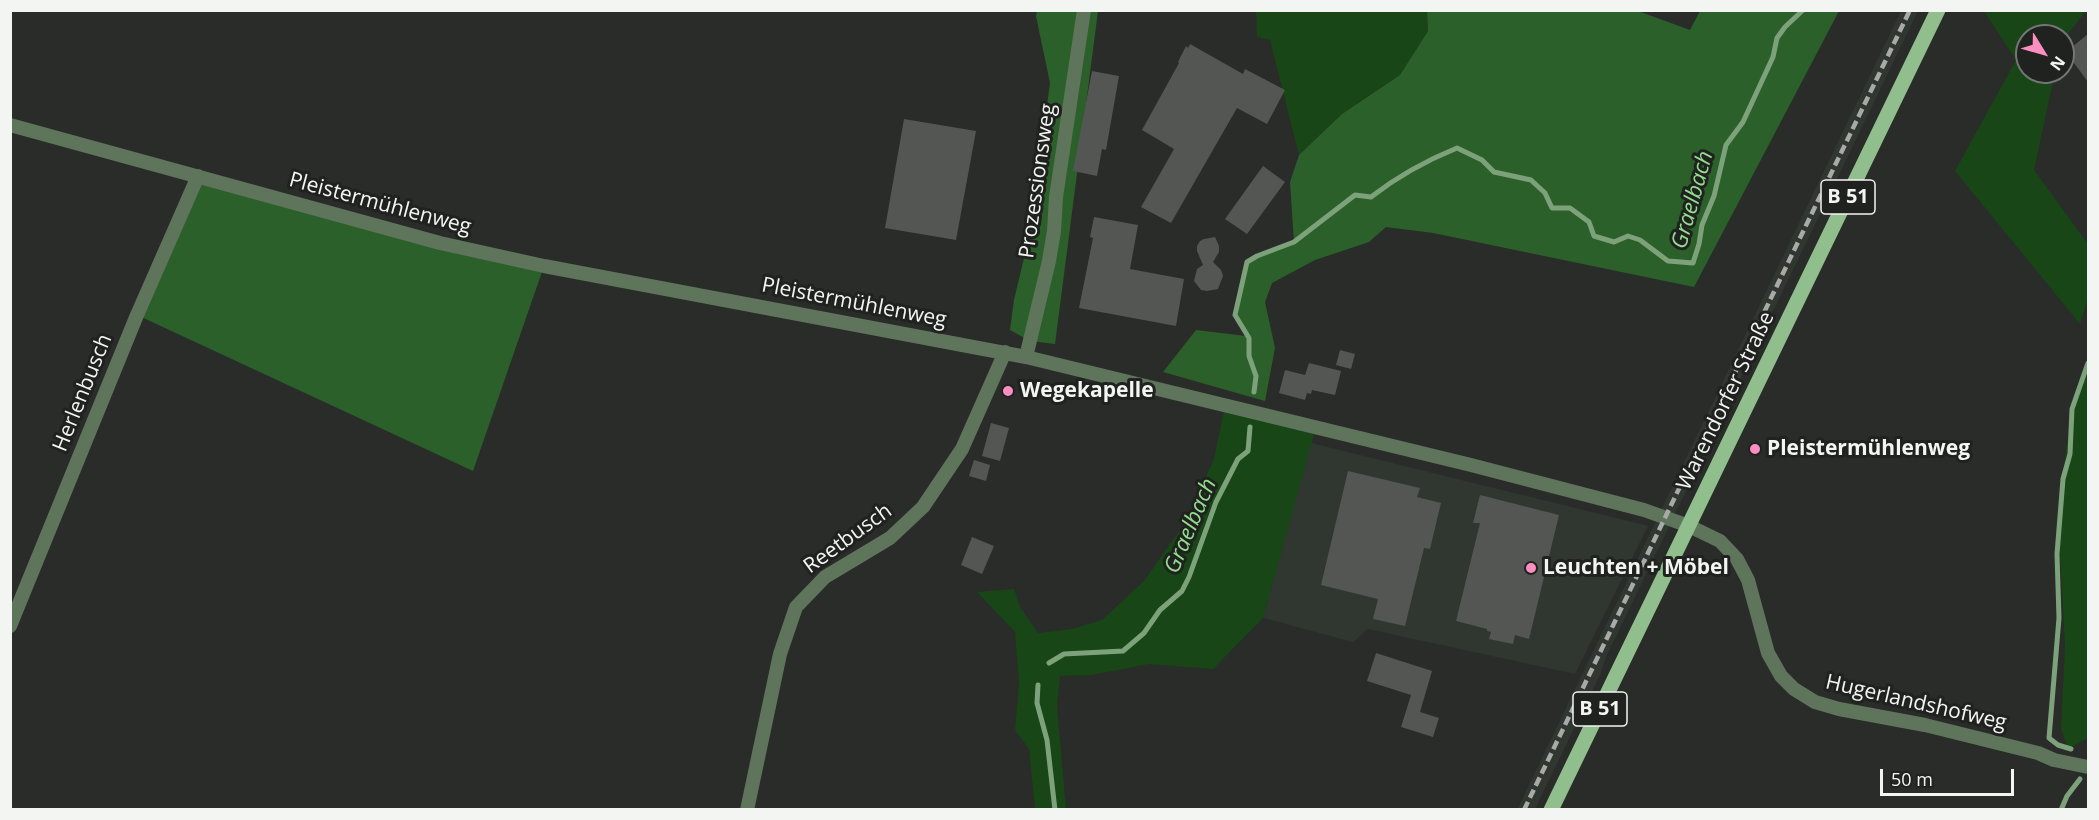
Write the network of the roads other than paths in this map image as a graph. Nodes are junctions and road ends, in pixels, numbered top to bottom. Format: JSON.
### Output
{"nodes":[{"id":1,"x":1084,"y":10,"type":"edge"},
{"id":2,"x":1938,"y":10,"type":"edge"},
{"id":3,"x":10,"y":125,"type":"edge"},
{"id":4,"x":198,"y":177,"type":"junction"},
{"id":5,"x":1005,"y":352,"type":"junction"},
{"id":6,"x":1026,"y":357,"type":"junction"},
{"id":7,"x":1689,"y":526,"type":"junction"},
{"id":8,"x":10,"y":626,"type":"edge"},
{"id":9,"x":2088,"y":767,"type":"edge"},
{"id":10,"x":747,"y":810,"type":"edge"},
{"id":11,"x":1551,"y":810,"type":"edge"}],
"edges":[{"from":1,"to":6,"type":"street","name":"Prozessionsweg"},
{"from":2,"to":7,"type":"main road","name":"Warendorfer Straße","number":"B 51"},
{"from":3,"to":4,"type":"street","name":"Pleistermühlenweg"},
{"from":4,"to":5,"type":"street","name":"Pleistermühlenweg"},
{"from":4,"to":8,"type":"street","name":"Herlenbusch"},
{"from":5,"to":6,"type":"street","name":"Pleistermühlenweg"},
{"from":5,"to":10,"type":"street","name":"Reetbusch"},
{"from":6,"to":7,"type":"street","name":"Pleistermühlenweg"},
{"from":7,"to":9,"type":"street","name":"Hugerlandshofweg"},
{"from":7,"to":11,"type":"main road","name":"Warendorfer Straße","number":"B 51"}]}
